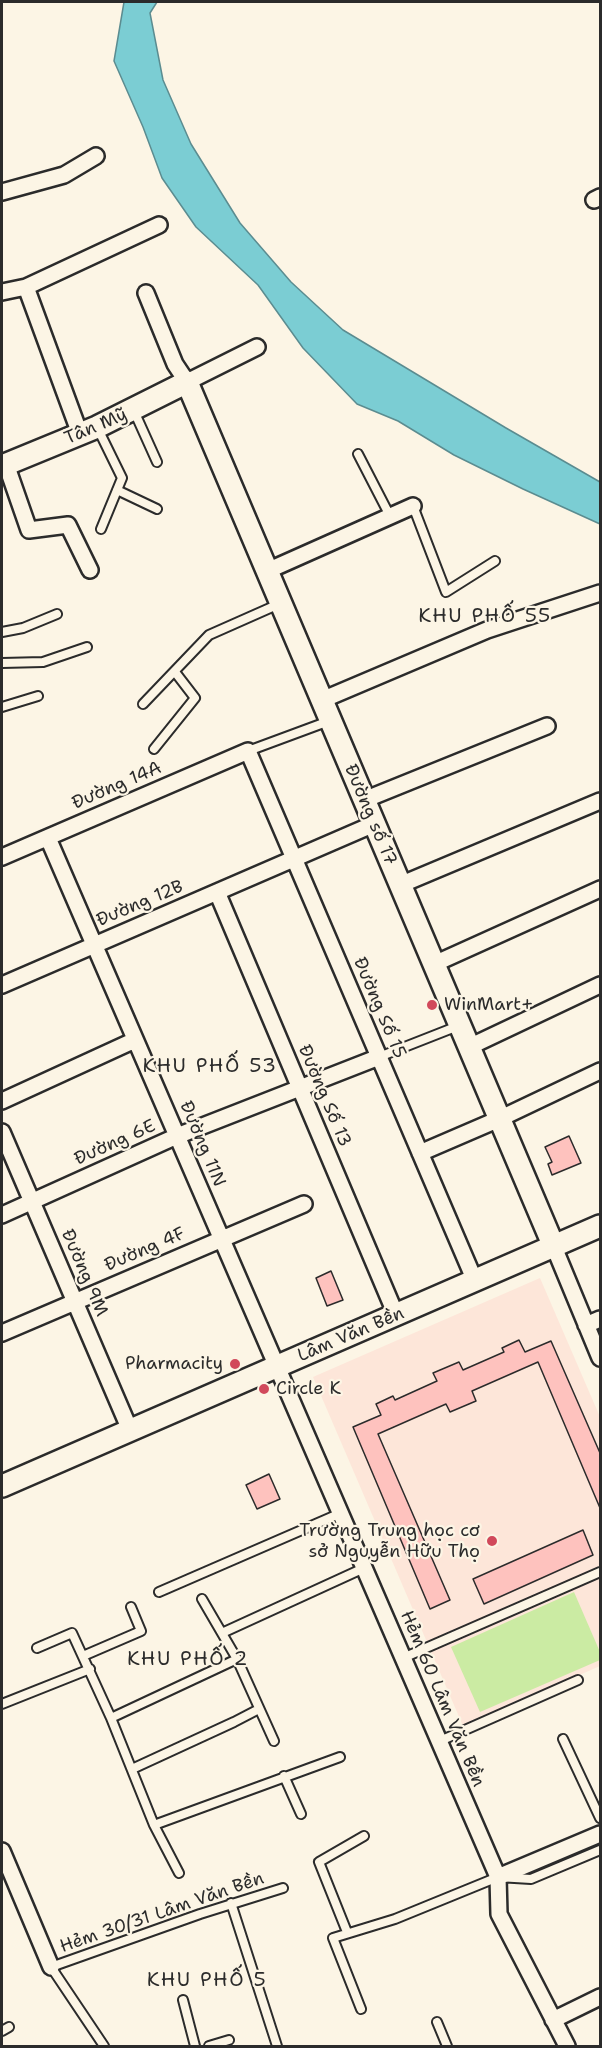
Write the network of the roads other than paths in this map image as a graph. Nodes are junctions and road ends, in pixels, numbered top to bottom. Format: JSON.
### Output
{"nodes":[{"id":1,"x":96,"y":156,"type":"dead end"},
{"id":2,"x":2,"y":192,"type":"edge"},
{"id":3,"x":159,"y":225,"type":"dead end"},
{"id":4,"x":26,"y":287,"type":"junction"},
{"id":5,"x":2,"y":292,"type":"edge"},
{"id":6,"x":146,"y":293,"type":"dead end"},
{"id":7,"x":257,"y":347,"type":"dead end"},
{"id":8,"x":187,"y":382,"type":"junction"},
{"id":9,"x":134,"y":410,"type":"junction"},
{"id":10,"x":88,"y":430,"type":"junction"},
{"id":11,"x":358,"y":454,"type":"dead end"},
{"id":12,"x":157,"y":462,"type":"dead end"},
{"id":13,"x":4,"y":465,"type":"edge"},
{"id":14,"x":117,"y":490,"type":"junction"},
{"id":15,"x":413,"y":506,"type":"joint"},
{"id":16,"x":157,"y":509,"type":"dead end"},
{"id":17,"x":390,"y":517,"type":"junction"},
{"id":18,"x":101,"y":529,"type":"dead end"},
{"id":19,"x":495,"y":561,"type":"dead end"},
{"id":20,"x":90,"y":570,"type":"dead end"},
{"id":21,"x":267,"y":570,"type":"junction"},
{"id":22,"x":600,"y":593,"type":"edge"},
{"id":23,"x":281,"y":603,"type":"junction"},
{"id":24,"x":57,"y":614,"type":"dead end"},
{"id":25,"x":2,"y":632,"type":"edge"},
{"id":26,"x":87,"y":647,"type":"dead end"},
{"id":27,"x":2,"y":663,"type":"edge"},
{"id":28,"x":175,"y":672,"type":"junction"},
{"id":29,"x":38,"y":696,"type":"dead end"},
{"id":30,"x":322,"y":700,"type":"junction"},
{"id":31,"x":142,"y":704,"type":"dead end"},
{"id":32,"x":2,"y":707,"type":"edge"},
{"id":33,"x":331,"y":721,"type":"junction"},
{"id":34,"x":547,"y":726,"type":"dead end"},
{"id":35,"x":154,"y":749,"type":"dead end"},
{"id":36,"x":248,"y":751,"type":"junction"},
{"id":37,"x":364,"y":800,"type":"junction"},
{"id":38,"x":600,"y":801,"type":"edge"},
{"id":39,"x":374,"y":824,"type":"junction"},
{"id":40,"x":48,"y":838,"type":"junction"},
{"id":41,"x":2,"y":857,"type":"edge"},
{"id":42,"x":294,"y":859,"type":"junction"},
{"id":43,"x":400,"y":885,"type":"junction"},
{"id":44,"x":600,"y":889,"type":"edge"},
{"id":45,"x":217,"y":892,"type":"junction"},
{"id":46,"x":94,"y":945,"type":"junction"},
{"id":47,"x":434,"y":964,"type":"junction"},
{"id":48,"x":2,"y":985,"type":"edge"},
{"id":49,"x":600,"y":985,"type":"edge"},
{"id":50,"x":460,"y":1025,"type":"junction"},
{"id":51,"x":135,"y":1040,"type":"junction"},
{"id":52,"x":469,"y":1047,"type":"junction"},
{"id":53,"x":379,"y":1057,"type":"junction"},
{"id":54,"x":600,"y":1071,"type":"edge"},
{"id":55,"x":300,"y":1088,"type":"junction"},
{"id":56,"x":2,"y":1101,"type":"edge"},
{"id":57,"x":499,"y":1119,"type":"junction"},
{"id":58,"x":2,"y":1132,"type":"edge"},
{"id":59,"x":177,"y":1136,"type":"junction"},
{"id":60,"x":420,"y":1153,"type":"junction"},
{"id":61,"x":31,"y":1201,"type":"junction"},
{"id":62,"x":304,"y":1204,"type":"dead end"},
{"id":63,"x":2,"y":1215,"type":"edge"},
{"id":64,"x":600,"y":1226,"type":"edge"},
{"id":65,"x":222,"y":1239,"type":"junction"},
{"id":66,"x":554,"y":1247,"type":"junction"},
{"id":67,"x":475,"y":1281,"type":"junction"},
{"id":68,"x":75,"y":1301,"type":"junction"},
{"id":69,"x":396,"y":1316,"type":"junction"},
{"id":70,"x":593,"y":1322,"type":"edge"},
{"id":71,"x":2,"y":1333,"type":"edge"},
{"id":72,"x":600,"y":1358,"type":"edge"},
{"id":73,"x":277,"y":1367,"type":"junction"},
{"id":74,"x":130,"y":1430,"type":"junction"},
{"id":75,"x":2,"y":1486,"type":"edge"},
{"id":76,"x":340,"y":1513,"type":"junction"},
{"id":77,"x":364,"y":1568,"type":"junction"},
{"id":78,"x":600,"y":1572,"type":"edge"},
{"id":79,"x":159,"y":1592,"type":"dead end"},
{"id":80,"x":202,"y":1599,"type":"dead end"},
{"id":81,"x":131,"y":1607,"type":"dead end"},
{"id":82,"x":222,"y":1633,"type":"junction"},
{"id":83,"x":37,"y":1648,"type":"dead end"},
{"id":84,"x":84,"y":1656,"type":"junction"},
{"id":85,"x":403,"y":1658,"type":"junction"},
{"id":86,"x":237,"y":1659,"type":"junction"},
{"id":87,"x":90,"y":1669,"type":"junction"},
{"id":88,"x":579,"y":1680,"type":"dead end"},
{"id":89,"x":2,"y":1704,"type":"edge"},
{"id":90,"x":259,"y":1709,"type":"junction"},
{"id":91,"x":111,"y":1718,"type":"junction"},
{"id":92,"x":563,"y":1740,"type":"dead end"},
{"id":93,"x":274,"y":1741,"type":"dead end"},
{"id":94,"x":440,"y":1741,"type":"junction"},
{"id":95,"x":340,"y":1757,"type":"dead end"},
{"id":96,"x":132,"y":1769,"type":"junction"},
{"id":97,"x":284,"y":1776,"type":"junction"},
{"id":98,"x":301,"y":1814,"type":"dead end"},
{"id":99,"x":600,"y":1818,"type":"edge"},
{"id":100,"x":154,"y":1825,"type":"junction"},
{"id":101,"x":600,"y":1834,"type":"edge"},
{"id":102,"x":364,"y":1836,"type":"dead end"},
{"id":103,"x":600,"y":1850,"type":"edge"},
{"id":104,"x":2,"y":1851,"type":"edge"},
{"id":105,"x":179,"y":1873,"type":"dead end"},
{"id":106,"x":498,"y":1877,"type":"junction"},
{"id":107,"x":283,"y":1888,"type":"dead end"},
{"id":108,"x":231,"y":1904,"type":"junction"},
{"id":109,"x":347,"y":1932,"type":"junction"},
{"id":110,"x":51,"y":1967,"type":"junction"},
{"id":111,"x":600,"y":1997,"type":"edge"},
{"id":112,"x":183,"y":2000,"type":"dead end"},
{"id":113,"x":361,"y":2009,"type":"dead end"},
{"id":114,"x":553,"y":2020,"type":"junction"},
{"id":115,"x":437,"y":2022,"type":"dead end"},
{"id":116,"x":229,"y":2040,"type":"dead end"},
{"id":117,"x":104,"y":2046,"type":"edge"},
{"id":118,"x":195,"y":2046,"type":"edge"},
{"id":119,"x":209,"y":2046,"type":"edge"},
{"id":120,"x":277,"y":2046,"type":"edge"},
{"id":121,"x":447,"y":2046,"type":"edge"},
{"id":122,"x":567,"y":2046,"type":"edge"}],
"edges":[{"from":1,"to":2,"type":"street"},
{"from":3,"to":4,"type":"street"},
{"from":4,"to":5,"type":"street"},
{"from":4,"to":10,"type":"street"},
{"from":6,"to":8,"type":"street"},
{"from":7,"to":8,"type":"street"},
{"from":8,"to":9,"type":"street","name":"Tân Mỹ"},
{"from":8,"to":21,"type":"street","name":"Đường số 17"},
{"from":9,"to":10,"type":"street","name":"Tân Mỹ"},
{"from":9,"to":12,"type":"lane"},
{"from":10,"to":13,"type":"street","name":"Tân Mỹ"},
{"from":10,"to":14,"type":"lane"},
{"from":11,"to":17,"type":"lane"},
{"from":13,"to":20,"type":"street"},
{"from":14,"to":16,"type":"lane"},
{"from":14,"to":18,"type":"lane"},
{"from":15,"to":17,"type":"street"},
{"from":15,"to":19,"type":"lane"},
{"from":17,"to":21,"type":"street"},
{"from":21,"to":23,"type":"street","name":"Đường số 17"},
{"from":22,"to":30,"type":"street"},
{"from":23,"to":28,"type":"lane"},
{"from":23,"to":30,"type":"street","name":"Đường số 17"},
{"from":24,"to":25,"type":"lane"},
{"from":26,"to":27,"type":"lane"},
{"from":28,"to":31,"type":"lane"},
{"from":28,"to":35,"type":"lane"},
{"from":29,"to":32,"type":"lane"},
{"from":30,"to":33,"type":"street","name":"Đường số 17"},
{"from":33,"to":36,"type":"lane"},
{"from":33,"to":37,"type":"street","name":"Đường số 17"},
{"from":34,"to":37,"type":"street"},
{"from":36,"to":40,"type":"street","name":"Đường 14A"},
{"from":36,"to":42,"type":"street","name":"Đường Số 15"},
{"from":37,"to":39,"type":"street","name":"Đường số 17"},
{"from":38,"to":43,"type":"street"},
{"from":39,"to":42,"type":"street","name":"Đường 12B"},
{"from":39,"to":43,"type":"street","name":"Đường số 17"},
{"from":40,"to":41,"type":"street","name":"Đường 14A"},
{"from":40,"to":46,"type":"street","name":"Đường 11N"},
{"from":42,"to":45,"type":"street","name":"Đường 12B"},
{"from":42,"to":53,"type":"street","name":"Đường Số 15"},
{"from":43,"to":47,"type":"street","name":"Đường số 17"},
{"from":44,"to":47,"type":"street"},
{"from":45,"to":46,"type":"street","name":"Đường 12B"},
{"from":45,"to":55,"type":"street","name":"Đường Số 13"},
{"from":46,"to":48,"type":"street","name":"Đường 12B"},
{"from":46,"to":51,"type":"street","name":"Đường 11N"},
{"from":47,"to":50,"type":"street","name":"Đường số 17"},
{"from":49,"to":52,"type":"street"},
{"from":50,"to":52,"type":"street","name":"Đường số 17"},
{"from":50,"to":53,"type":"lane"},
{"from":51,"to":56,"type":"street"},
{"from":51,"to":59,"type":"street","name":"Đường 11N"},
{"from":52,"to":57,"type":"street","name":"Đường số 17"},
{"from":53,"to":55,"type":"street","name":"Đường 6E"},
{"from":53,"to":60,"type":"street","name":"Đường Số 15"},
{"from":54,"to":57,"type":"street"},
{"from":55,"to":59,"type":"street","name":"Đường 6E"},
{"from":55,"to":69,"type":"street","name":"Đường Số 13"},
{"from":57,"to":60,"type":"street"},
{"from":57,"to":66,"type":"street","name":"Đường số 17"},
{"from":58,"to":61,"type":"street","name":"Đường 9M"},
{"from":59,"to":61,"type":"street","name":"Đường 6E"},
{"from":59,"to":65,"type":"street","name":"Đường 11N"},
{"from":60,"to":67,"type":"street","name":"Đường Số 15"},
{"from":61,"to":63,"type":"street","name":"Đường 6E"},
{"from":61,"to":68,"type":"street","name":"Đường 9M"},
{"from":62,"to":65,"type":"street","name":"Đường 4F"},
{"from":64,"to":66,"type":"street","name":"Lâm Văn Bền"},
{"from":65,"to":68,"type":"street","name":"Đường 4F"},
{"from":65,"to":73,"type":"street","name":"Đường 11N"},
{"from":66,"to":67,"type":"street","name":"Lâm Văn Bền"},
{"from":66,"to":70,"type":"street"},
{"from":67,"to":69,"type":"street","name":"Lâm Văn Bền"},
{"from":68,"to":71,"type":"street","name":"Đường 4F"},
{"from":68,"to":74,"type":"street","name":"Đường 9M"},
{"from":69,"to":73,"type":"street","name":"Lâm Văn Bền"},
{"from":70,"to":72,"type":"street"},
{"from":73,"to":74,"type":"street","name":"Lâm Văn Bền"},
{"from":73,"to":76,"type":"street","name":"Hẻm 60 Lâm Văn Bền"},
{"from":74,"to":75,"type":"street","name":"Lâm Văn Bền"},
{"from":76,"to":77,"type":"street","name":"Hẻm 60 Lâm Văn Bền"},
{"from":76,"to":79,"type":"lane"},
{"from":77,"to":82,"type":"lane"},
{"from":77,"to":85,"type":"street","name":"Hẻm 60 Lâm Văn Bền"},
{"from":78,"to":85,"type":"lane"},
{"from":80,"to":82,"type":"lane"},
{"from":81,"to":84,"type":"lane"},
{"from":82,"to":86,"type":"lane"},
{"from":83,"to":84,"type":"lane"},
{"from":84,"to":87,"type":"lane"},
{"from":85,"to":94,"type":"street","name":"Hẻm 60 Lâm Văn Bền"},
{"from":86,"to":90,"type":"lane"},
{"from":86,"to":91,"type":"lane"},
{"from":87,"to":89,"type":"lane"},
{"from":87,"to":91,"type":"lane"},
{"from":88,"to":94,"type":"lane"},
{"from":90,"to":93,"type":"lane"},
{"from":90,"to":96,"type":"lane"},
{"from":91,"to":96,"type":"lane"},
{"from":92,"to":99,"type":"lane"},
{"from":94,"to":106,"type":"street","name":"Hẻm 60 Lâm Văn Bền"},
{"from":95,"to":97,"type":"lane"},
{"from":96,"to":100,"type":"lane"},
{"from":97,"to":98,"type":"lane"},
{"from":97,"to":100,"type":"lane"},
{"from":100,"to":105,"type":"lane"},
{"from":101,"to":106,"type":"street"},
{"from":102,"to":109,"type":"lane"},
{"from":103,"to":106,"type":"lane"},
{"from":104,"to":110,"type":"street"},
{"from":106,"to":109,"type":"lane"},
{"from":106,"to":114,"type":"street","name":"Hẻm 60 Lâm Văn Bền"},
{"from":107,"to":108,"type":"lane","name":"Hẻm 30/31 Lâm Văn Bền"},
{"from":108,"to":110,"type":"lane","name":"Hẻm 30/31 Lâm Văn Bền"},
{"from":108,"to":120,"type":"lane"},
{"from":109,"to":113,"type":"lane"},
{"from":110,"to":117,"type":"lane"},
{"from":111,"to":114,"type":"street"},
{"from":112,"to":118,"type":"lane"},
{"from":114,"to":122,"type":"street","name":"Hẻm 60 Lâm Văn Bền"},
{"from":115,"to":121,"type":"lane"},
{"from":116,"to":119,"type":"lane"}]}
